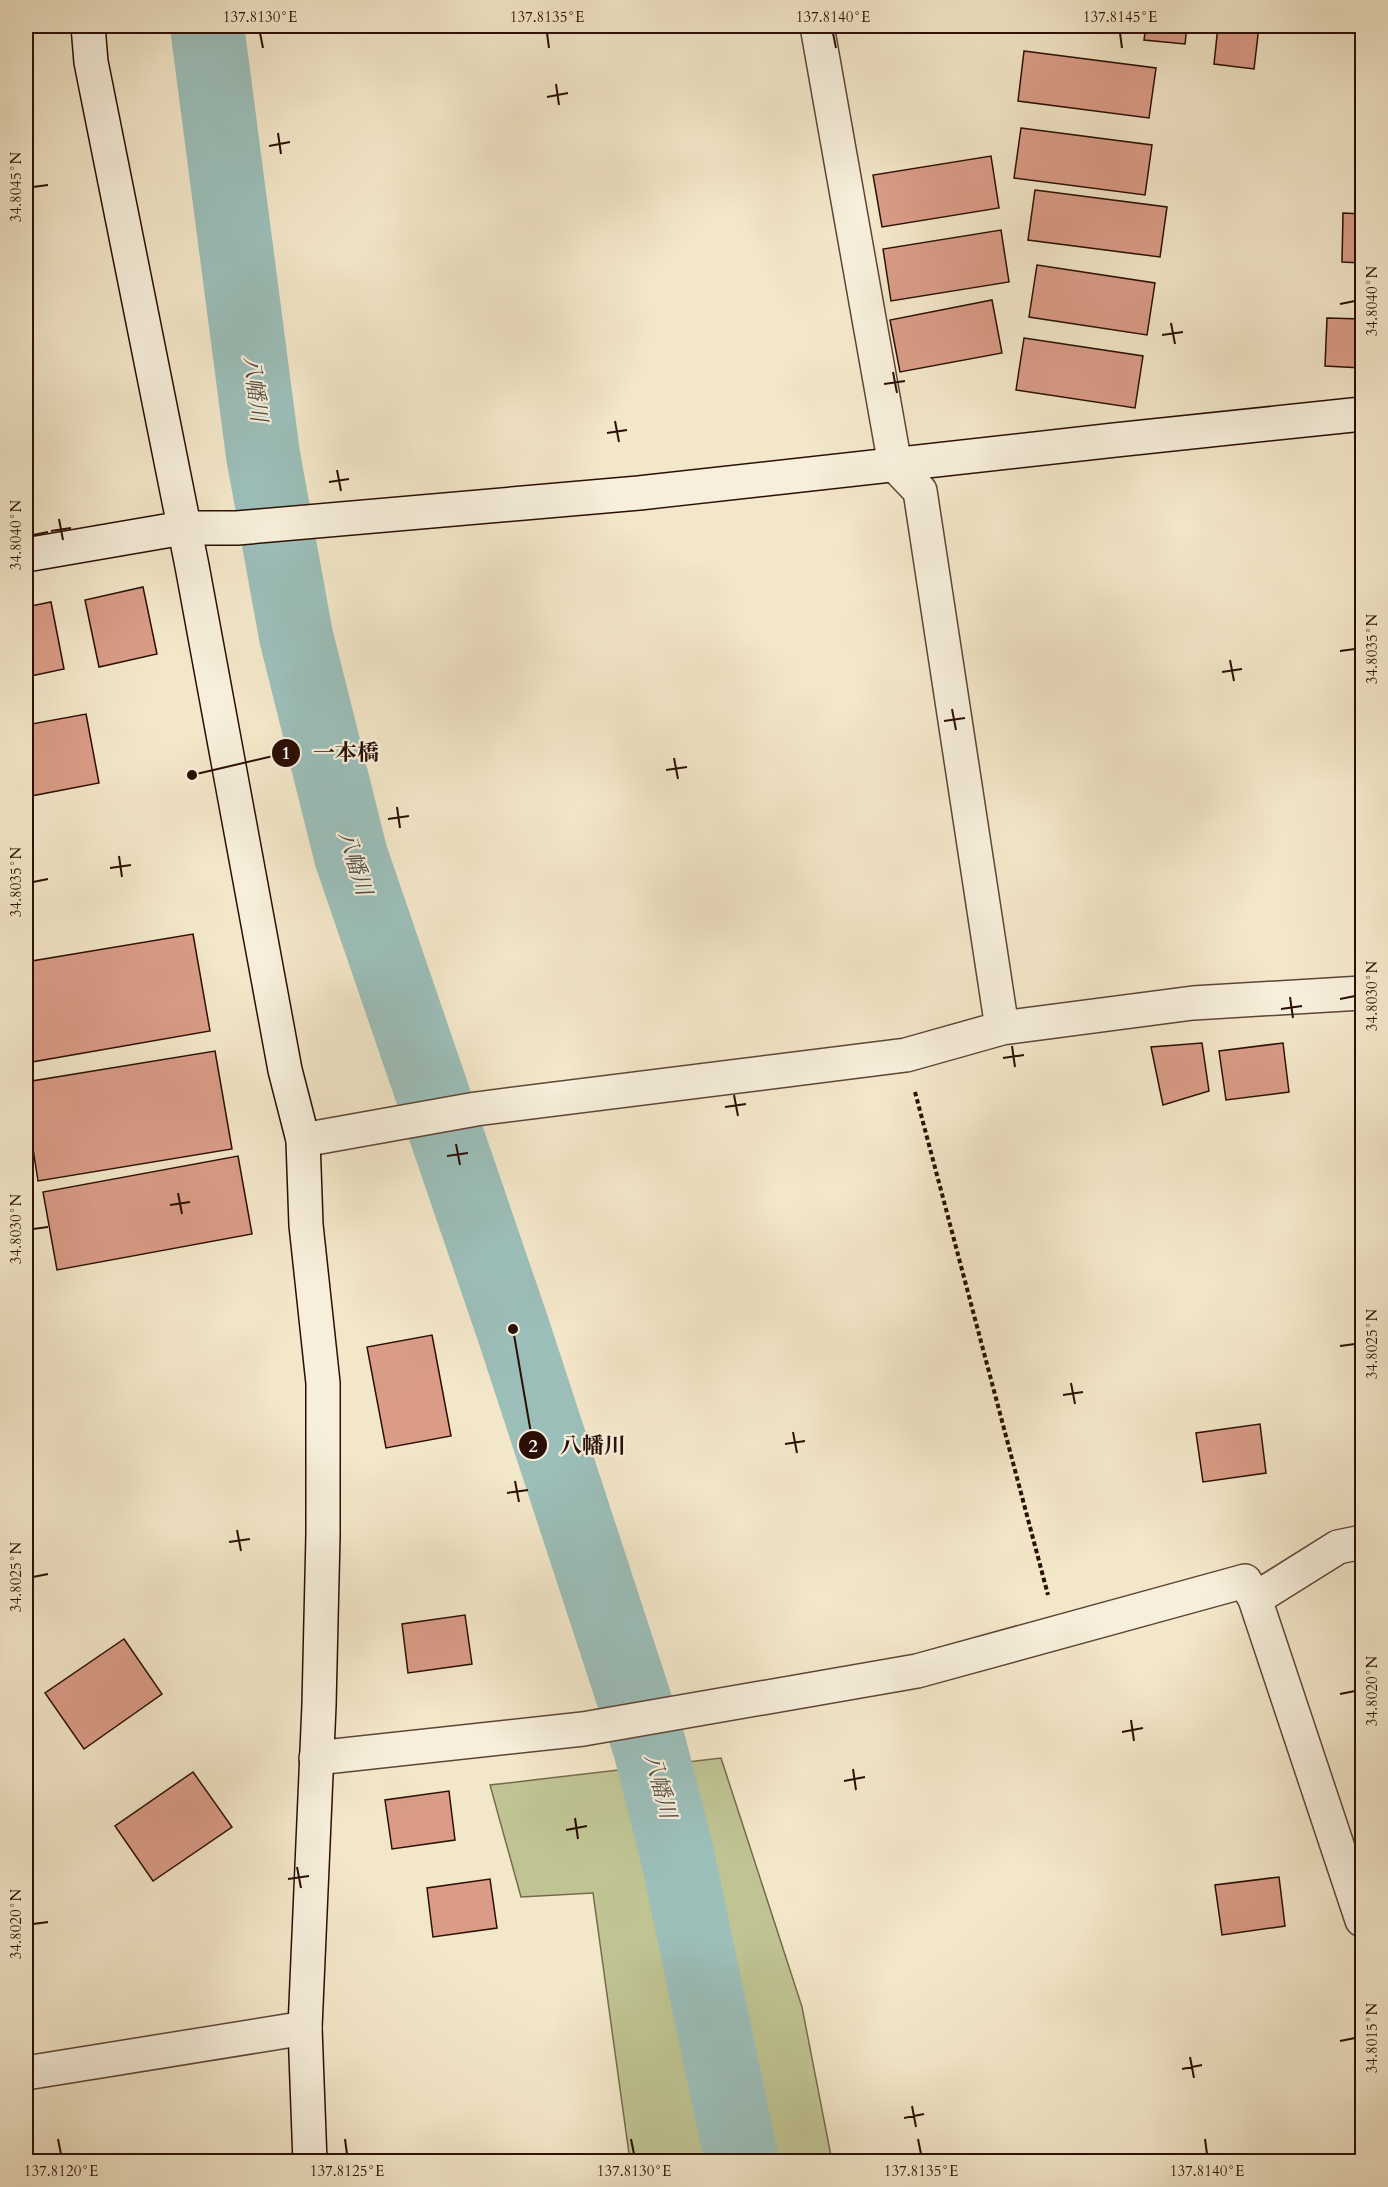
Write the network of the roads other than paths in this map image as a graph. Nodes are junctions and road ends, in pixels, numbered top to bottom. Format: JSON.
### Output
{"nodes":[{"id":1,"x":88,"y":26,"type":"edge"},
{"id":2,"x":817,"y":26,"type":"edge"},
{"id":3,"x":1362,"y":414,"type":"edge"},
{"id":4,"x":895,"y":465,"type":"junction"},
{"id":5,"x":183,"y":528,"type":"junction"},
{"id":6,"x":26,"y":555,"type":"edge"},
{"id":7,"x":1362,"y":993,"type":"edge"},
{"id":8,"x":1002,"y":1028,"type":"junction"},
{"id":9,"x":303,"y":1140,"type":"junction"},
{"id":10,"x":1362,"y":1542,"type":"edge"},
{"id":11,"x":1255,"y":1599,"type":"junction"},
{"id":12,"x":316,"y":1758,"type":"junction"},
{"id":13,"x":1362,"y":1920,"type":"edge"},
{"id":14,"x":305,"y":2028,"type":"junction"},
{"id":15,"x":26,"y":2073,"type":"edge"},
{"id":16,"x":310,"y":2162,"type":"edge"}],
"edges":[{"from":1,"to":5,"type":"street"},
{"from":2,"to":4,"type":"street"},
{"from":3,"to":4,"type":"street"},
{"from":4,"to":5,"type":"street"},
{"from":4,"to":8,"type":"street"},
{"from":5,"to":6,"type":"street"},
{"from":5,"to":9,"type":"street"},
{"from":7,"to":8,"type":"street"},
{"from":8,"to":9,"type":"street"},
{"from":9,"to":12,"type":"street"},
{"from":10,"to":11,"type":"street"},
{"from":11,"to":12,"type":"street"},
{"from":11,"to":13,"type":"street"},
{"from":12,"to":14,"type":"street"},
{"from":14,"to":15,"type":"street"},
{"from":14,"to":16,"type":"street"}]}
